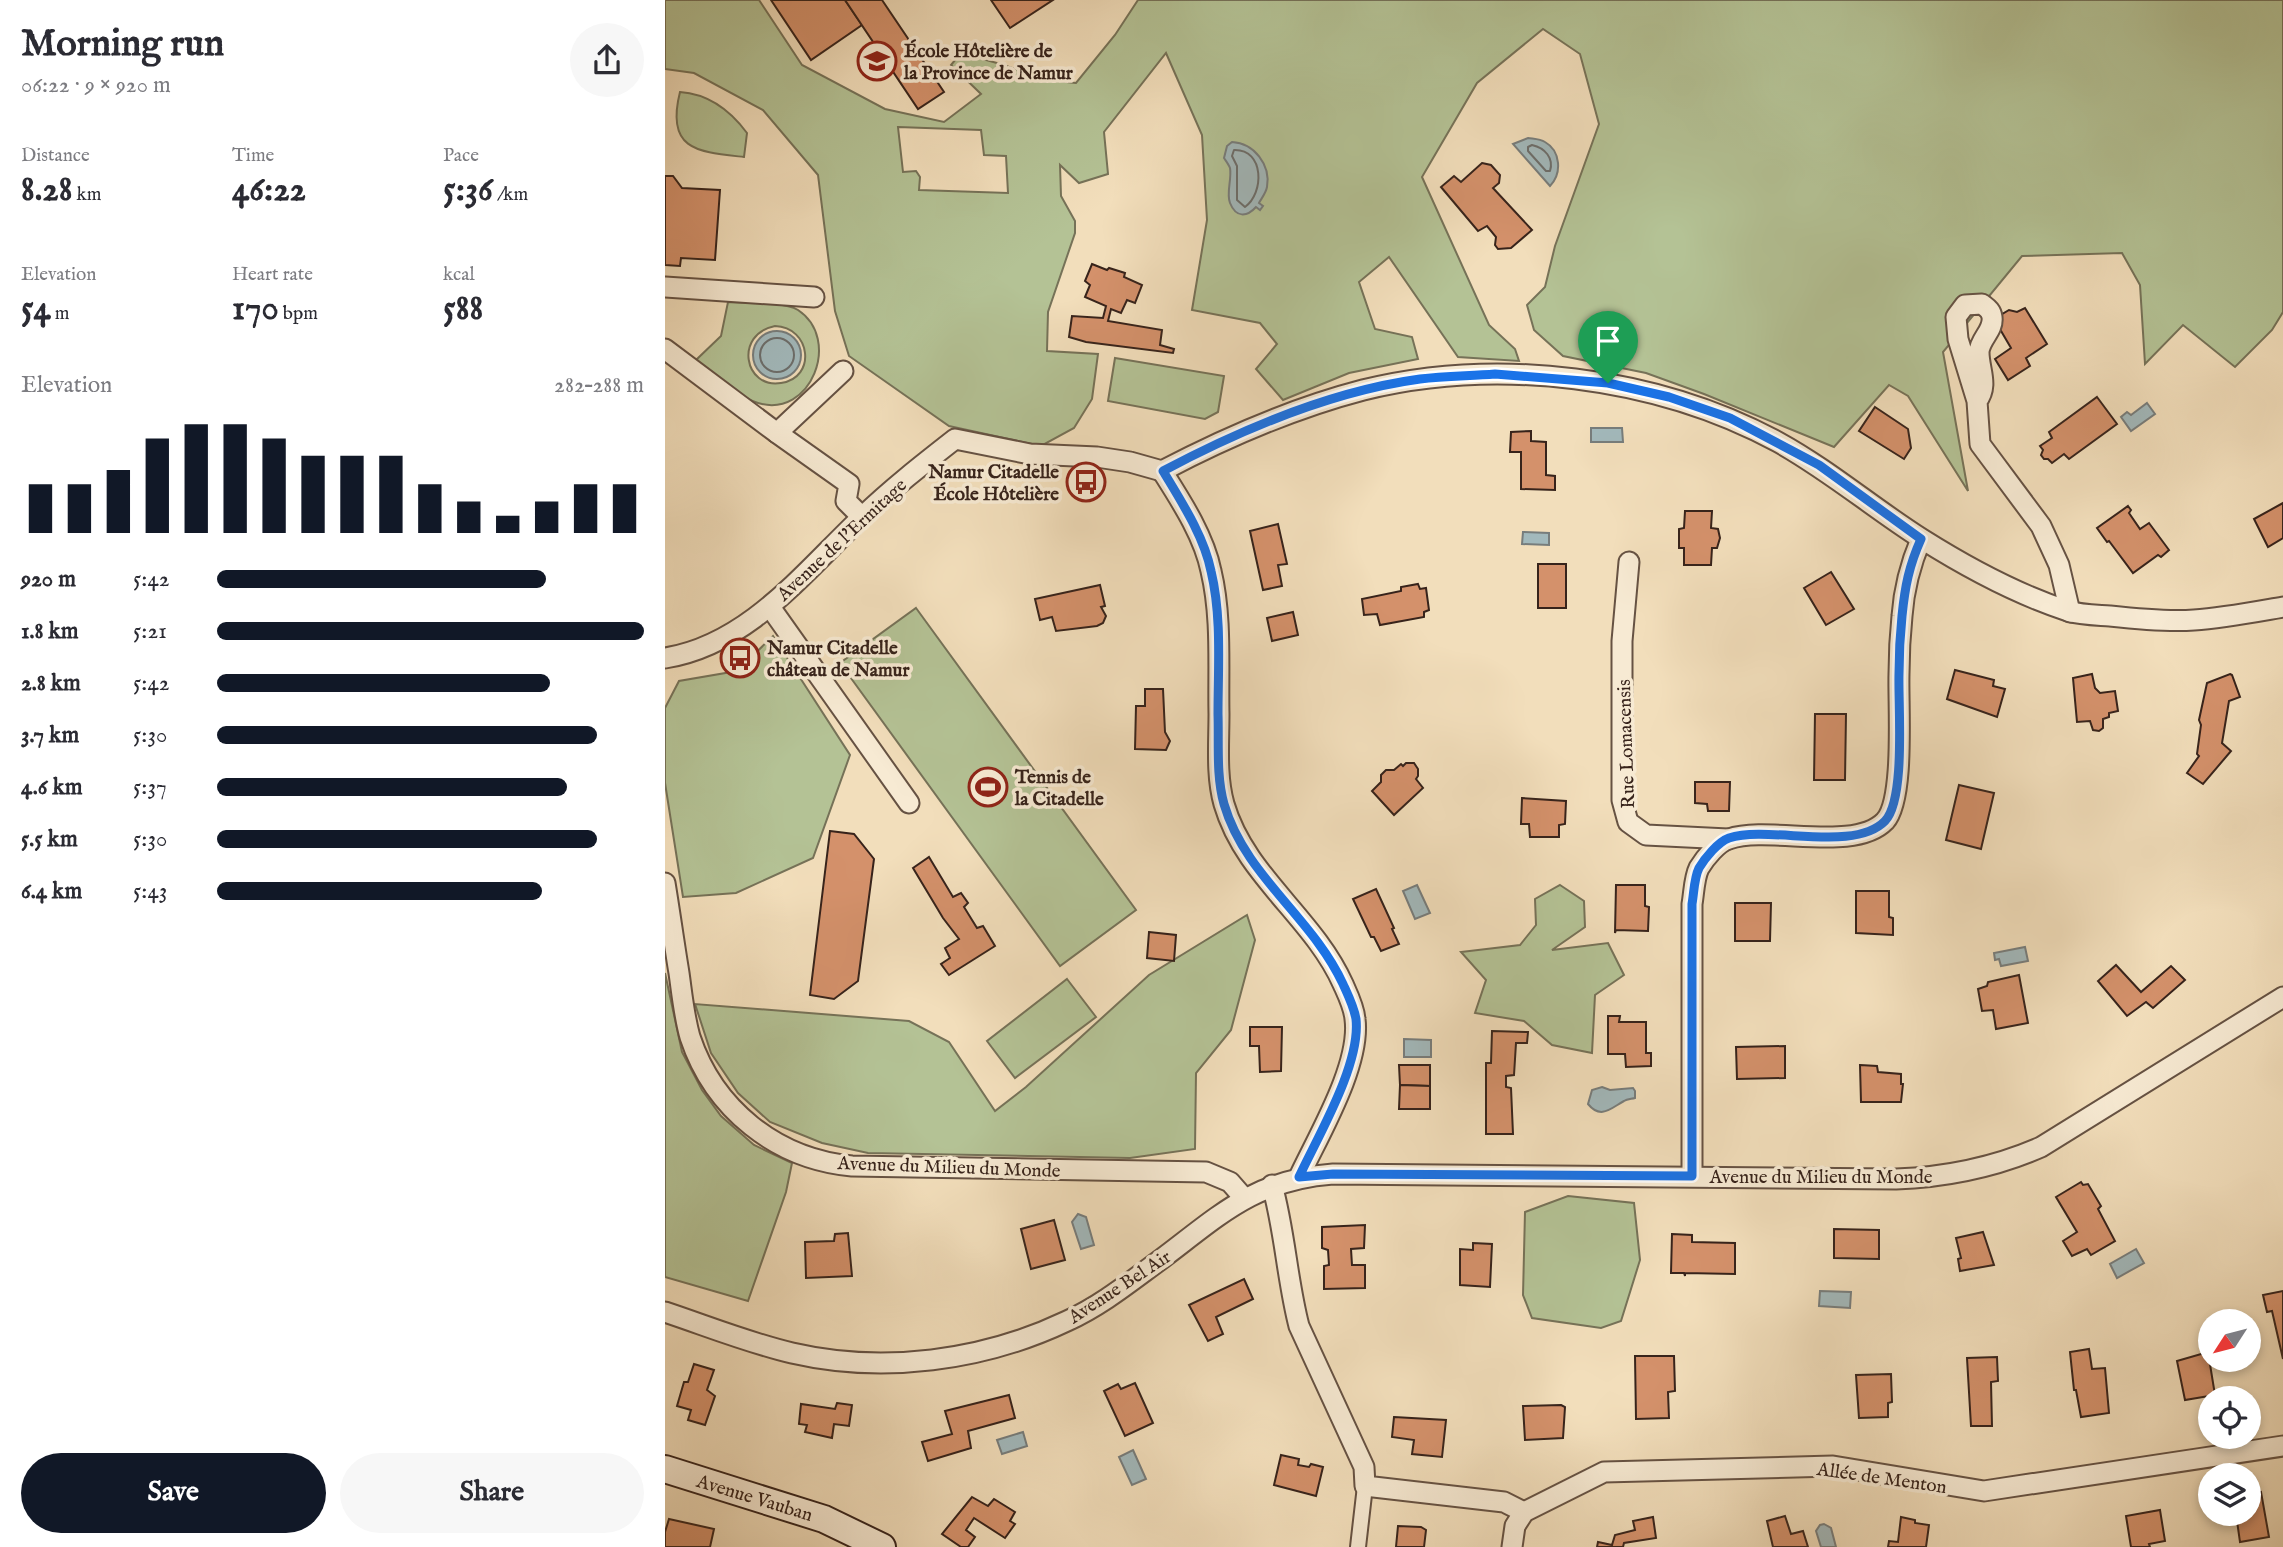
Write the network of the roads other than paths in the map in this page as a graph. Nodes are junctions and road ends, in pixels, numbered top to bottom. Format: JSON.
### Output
{"nodes":[{"id":1,"x":665,"y":287,"type":"edge"},
{"id":2,"x":814,"y":297,"type":"dead end"},
{"id":3,"x":665,"y":349,"type":"edge"},
{"id":4,"x":843,"y":371,"type":"dead end"},
{"id":5,"x":1977,"y":401,"type":"dead end"},
{"id":6,"x":777,"y":433,"type":"junction"},
{"id":7,"x":1163,"y":471,"type":"junction"},
{"id":8,"x":862,"y":517,"type":"junction"},
{"id":9,"x":1921,"y":539,"type":"junction"},
{"id":10,"x":1629,"y":562,"type":"dead end"},
{"id":11,"x":770,"y":607,"type":"junction"},
{"id":12,"x":2283,"y":607,"type":"edge"},
{"id":13,"x":2070,"y":612,"type":"junction"},
{"id":14,"x":665,"y":658,"type":"edge"},
{"id":15,"x":909,"y":803,"type":"dead end"},
{"id":16,"x":1728,"y":839,"type":"junction"},
{"id":17,"x":665,"y":883,"type":"edge"},
{"id":18,"x":2283,"y":997,"type":"edge"},
{"id":19,"x":1692,"y":1176,"type":"junction"},
{"id":20,"x":1299,"y":1177,"type":"junction"},
{"id":21,"x":1272,"y":1185,"type":"junction"},
{"id":22,"x":1244,"y":1198,"type":"junction"},
{"id":23,"x":665,"y":1312,"type":"edge"},
{"id":24,"x":2283,"y":1446,"type":"edge"},
{"id":25,"x":665,"y":1469,"type":"edge"},
{"id":26,"x":1365,"y":1486,"type":"junction"},
{"id":27,"x":1524,"y":1512,"type":"junction"},
{"id":28,"x":882,"y":1547,"type":"edge"},
{"id":29,"x":1358,"y":1547,"type":"edge"},
{"id":30,"x":1512,"y":1547,"type":"edge"}],
"edges":[{"from":1,"to":2,"type":"street"},
{"from":3,"to":6,"type":"street"},
{"from":4,"to":6,"type":"street"},
{"from":5,"to":13,"type":"street"},
{"from":6,"to":8,"type":"street"},
{"from":7,"to":8,"type":"street","name":"Avenue de l'Ermitage"},
{"from":7,"to":9,"type":"street"},
{"from":7,"to":20,"type":"street"},
{"from":8,"to":11,"type":"street","name":"Avenue de l'Ermitage"},
{"from":9,"to":13,"type":"street"},
{"from":9,"to":16,"type":"street","name":"Rue Lomacensis"},
{"from":10,"to":16,"type":"street","name":"Rue Lomacensis"},
{"from":11,"to":14,"type":"street","name":"Avenue de l'Ermitage"},
{"from":11,"to":15,"type":"street"},
{"from":12,"to":13,"type":"street"},
{"from":16,"to":19,"type":"street"},
{"from":17,"to":22,"type":"street","name":"Avenue du Milieu du Monde"},
{"from":18,"to":19,"type":"street","name":"Avenue du Milieu du Monde"},
{"from":19,"to":20,"type":"street","name":"Avenue du Milieu du Monde"},
{"from":20,"to":21,"type":"street","name":"Avenue du Milieu du Monde"},
{"from":21,"to":22,"type":"street","name":"Avenue Bel Air"},
{"from":21,"to":26,"type":"street"},
{"from":22,"to":23,"type":"street","name":"Avenue Bel Air"},
{"from":24,"to":27,"type":"street","name":"Allée de Menton"},
{"from":25,"to":28,"type":"main road","name":"Avenue Vauban"},
{"from":26,"to":27,"type":"street"},
{"from":26,"to":29,"type":"street"},
{"from":27,"to":30,"type":"street"}]}
